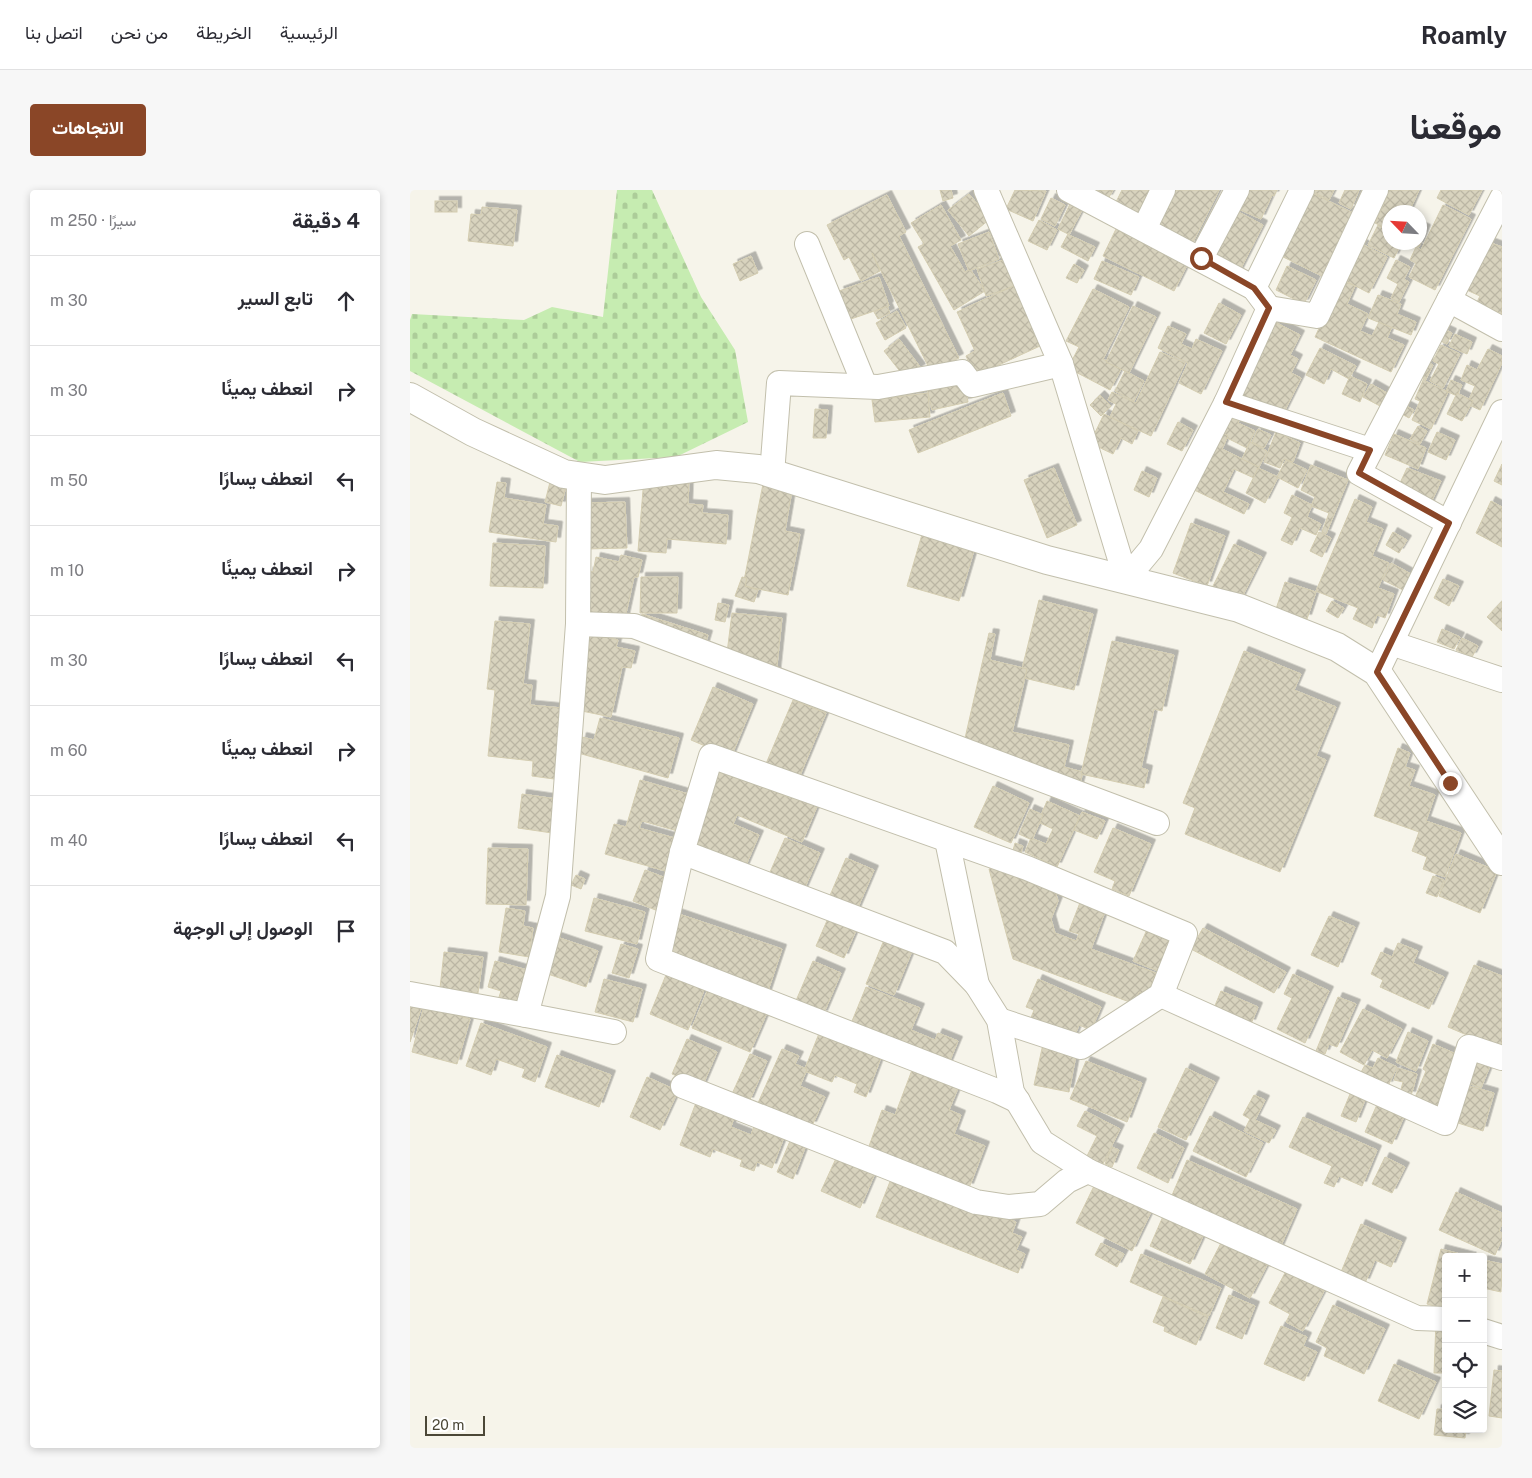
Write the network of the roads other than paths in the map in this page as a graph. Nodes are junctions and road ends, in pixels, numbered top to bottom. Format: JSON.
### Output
{"nodes":[{"id":1,"x":986,"y":190,"type":"edge"},
{"id":2,"x":1163,"y":190,"type":"edge"},
{"id":3,"x":1237,"y":190,"type":"edge"},
{"id":4,"x":1302,"y":190,"type":"edge"},
{"id":5,"x":1376,"y":190,"type":"edge"},
{"id":6,"x":1084,"y":193,"type":"edge"},
{"id":7,"x":1500,"y":205,"type":"edge"},
{"id":8,"x":1144,"y":229,"type":"junction"},
{"id":9,"x":807,"y":244,"type":"dead end"},
{"id":10,"x":1201,"y":258,"type":"junction"},
{"id":11,"x":1254,"y":288,"type":"junction"},
{"id":12,"x":1449,"y":300,"type":"junction"},
{"id":13,"x":1269,"y":308,"type":"junction"},
{"id":14,"x":1502,"y":329,"type":"edge"},
{"id":15,"x":1061,"y":364,"type":"junction"},
{"id":16,"x":865,"y":386,"type":"junction"},
{"id":17,"x":410,"y":396,"type":"edge"},
{"id":18,"x":1226,"y":402,"type":"junction"},
{"id":19,"x":1502,"y":412,"type":"edge"},
{"id":20,"x":1370,"y":450,"type":"junction"},
{"id":21,"x":772,"y":474,"type":"junction"},
{"id":22,"x":579,"y":476,"type":"junction"},
{"id":23,"x":1449,"y":523,"type":"junction"},
{"id":24,"x":1126,"y":579,"type":"junction"},
{"id":25,"x":578,"y":624,"type":"junction"},
{"id":26,"x":1391,"y":643,"type":"junction"},
{"id":27,"x":1377,"y":672,"type":"junction"},
{"id":28,"x":1502,"y":680,"type":"edge"},
{"id":29,"x":1157,"y":823,"type":"dead end"},
{"id":30,"x":947,"y":840,"type":"junction"},
{"id":31,"x":682,"y":852,"type":"junction"},
{"id":32,"x":1502,"y":861,"type":"edge"},
{"id":33,"x":977,"y":985,"type":"junction"},
{"id":34,"x":410,"y":994,"type":"edge"},
{"id":35,"x":1161,"y":995,"type":"junction"},
{"id":36,"x":526,"y":1015,"type":"junction"},
{"id":37,"x":1000,"y":1020,"type":"junction"},
{"id":38,"x":614,"y":1032,"type":"dead end"},
{"id":39,"x":1502,"y":1058,"type":"edge"},
{"id":40,"x":682,"y":1086,"type":"dead end"},
{"id":41,"x":1018,"y":1101,"type":"junction"},
{"id":42,"x":1088,"y":1171,"type":"junction"},
{"id":43,"x":1442,"y":1319,"type":"edge"},
{"id":44,"x":1487,"y":1332,"type":"edge"},
{"id":45,"x":1502,"y":1337,"type":"edge"}],
"edges":[{"from":1,"to":15,"type":"street"},
{"from":2,"to":8,"type":"street"},
{"from":3,"to":10,"type":"street"},
{"from":4,"to":11,"type":"street"},
{"from":5,"to":13,"type":"street"},
{"from":6,"to":8,"type":"street"},
{"from":7,"to":12,"type":"street"},
{"from":8,"to":10,"type":"street"},
{"from":9,"to":16,"type":"street"},
{"from":10,"to":11,"type":"street"},
{"from":11,"to":13,"type":"street"},
{"from":12,"to":14,"type":"street"},
{"from":12,"to":20,"type":"street"},
{"from":13,"to":18,"type":"street"},
{"from":15,"to":16,"type":"street"},
{"from":15,"to":24,"type":"street"},
{"from":16,"to":21,"type":"street"},
{"from":17,"to":22,"type":"street"},
{"from":18,"to":20,"type":"street"},
{"from":18,"to":24,"type":"street"},
{"from":19,"to":23,"type":"street"},
{"from":20,"to":23,"type":"street"},
{"from":21,"to":22,"type":"street"},
{"from":21,"to":24,"type":"street"},
{"from":22,"to":25,"type":"street"},
{"from":23,"to":26,"type":"street"},
{"from":24,"to":27,"type":"street"},
{"from":25,"to":29,"type":"street"},
{"from":25,"to":36,"type":"street"},
{"from":26,"to":27,"type":"street"},
{"from":26,"to":28,"type":"street"},
{"from":27,"to":32,"type":"street"},
{"from":30,"to":31,"type":"street"},
{"from":30,"to":33,"type":"street"},
{"from":30,"to":35,"type":"street"},
{"from":31,"to":33,"type":"street"},
{"from":31,"to":41,"type":"street"},
{"from":33,"to":37,"type":"street"},
{"from":34,"to":36,"type":"street"},
{"from":35,"to":37,"type":"street"},
{"from":35,"to":39,"type":"street"},
{"from":36,"to":38,"type":"street"},
{"from":37,"to":41,"type":"street"},
{"from":40,"to":42,"type":"street"},
{"from":41,"to":42,"type":"street"},
{"from":42,"to":43,"type":"street"},
{"from":44,"to":45,"type":"street"}]}
